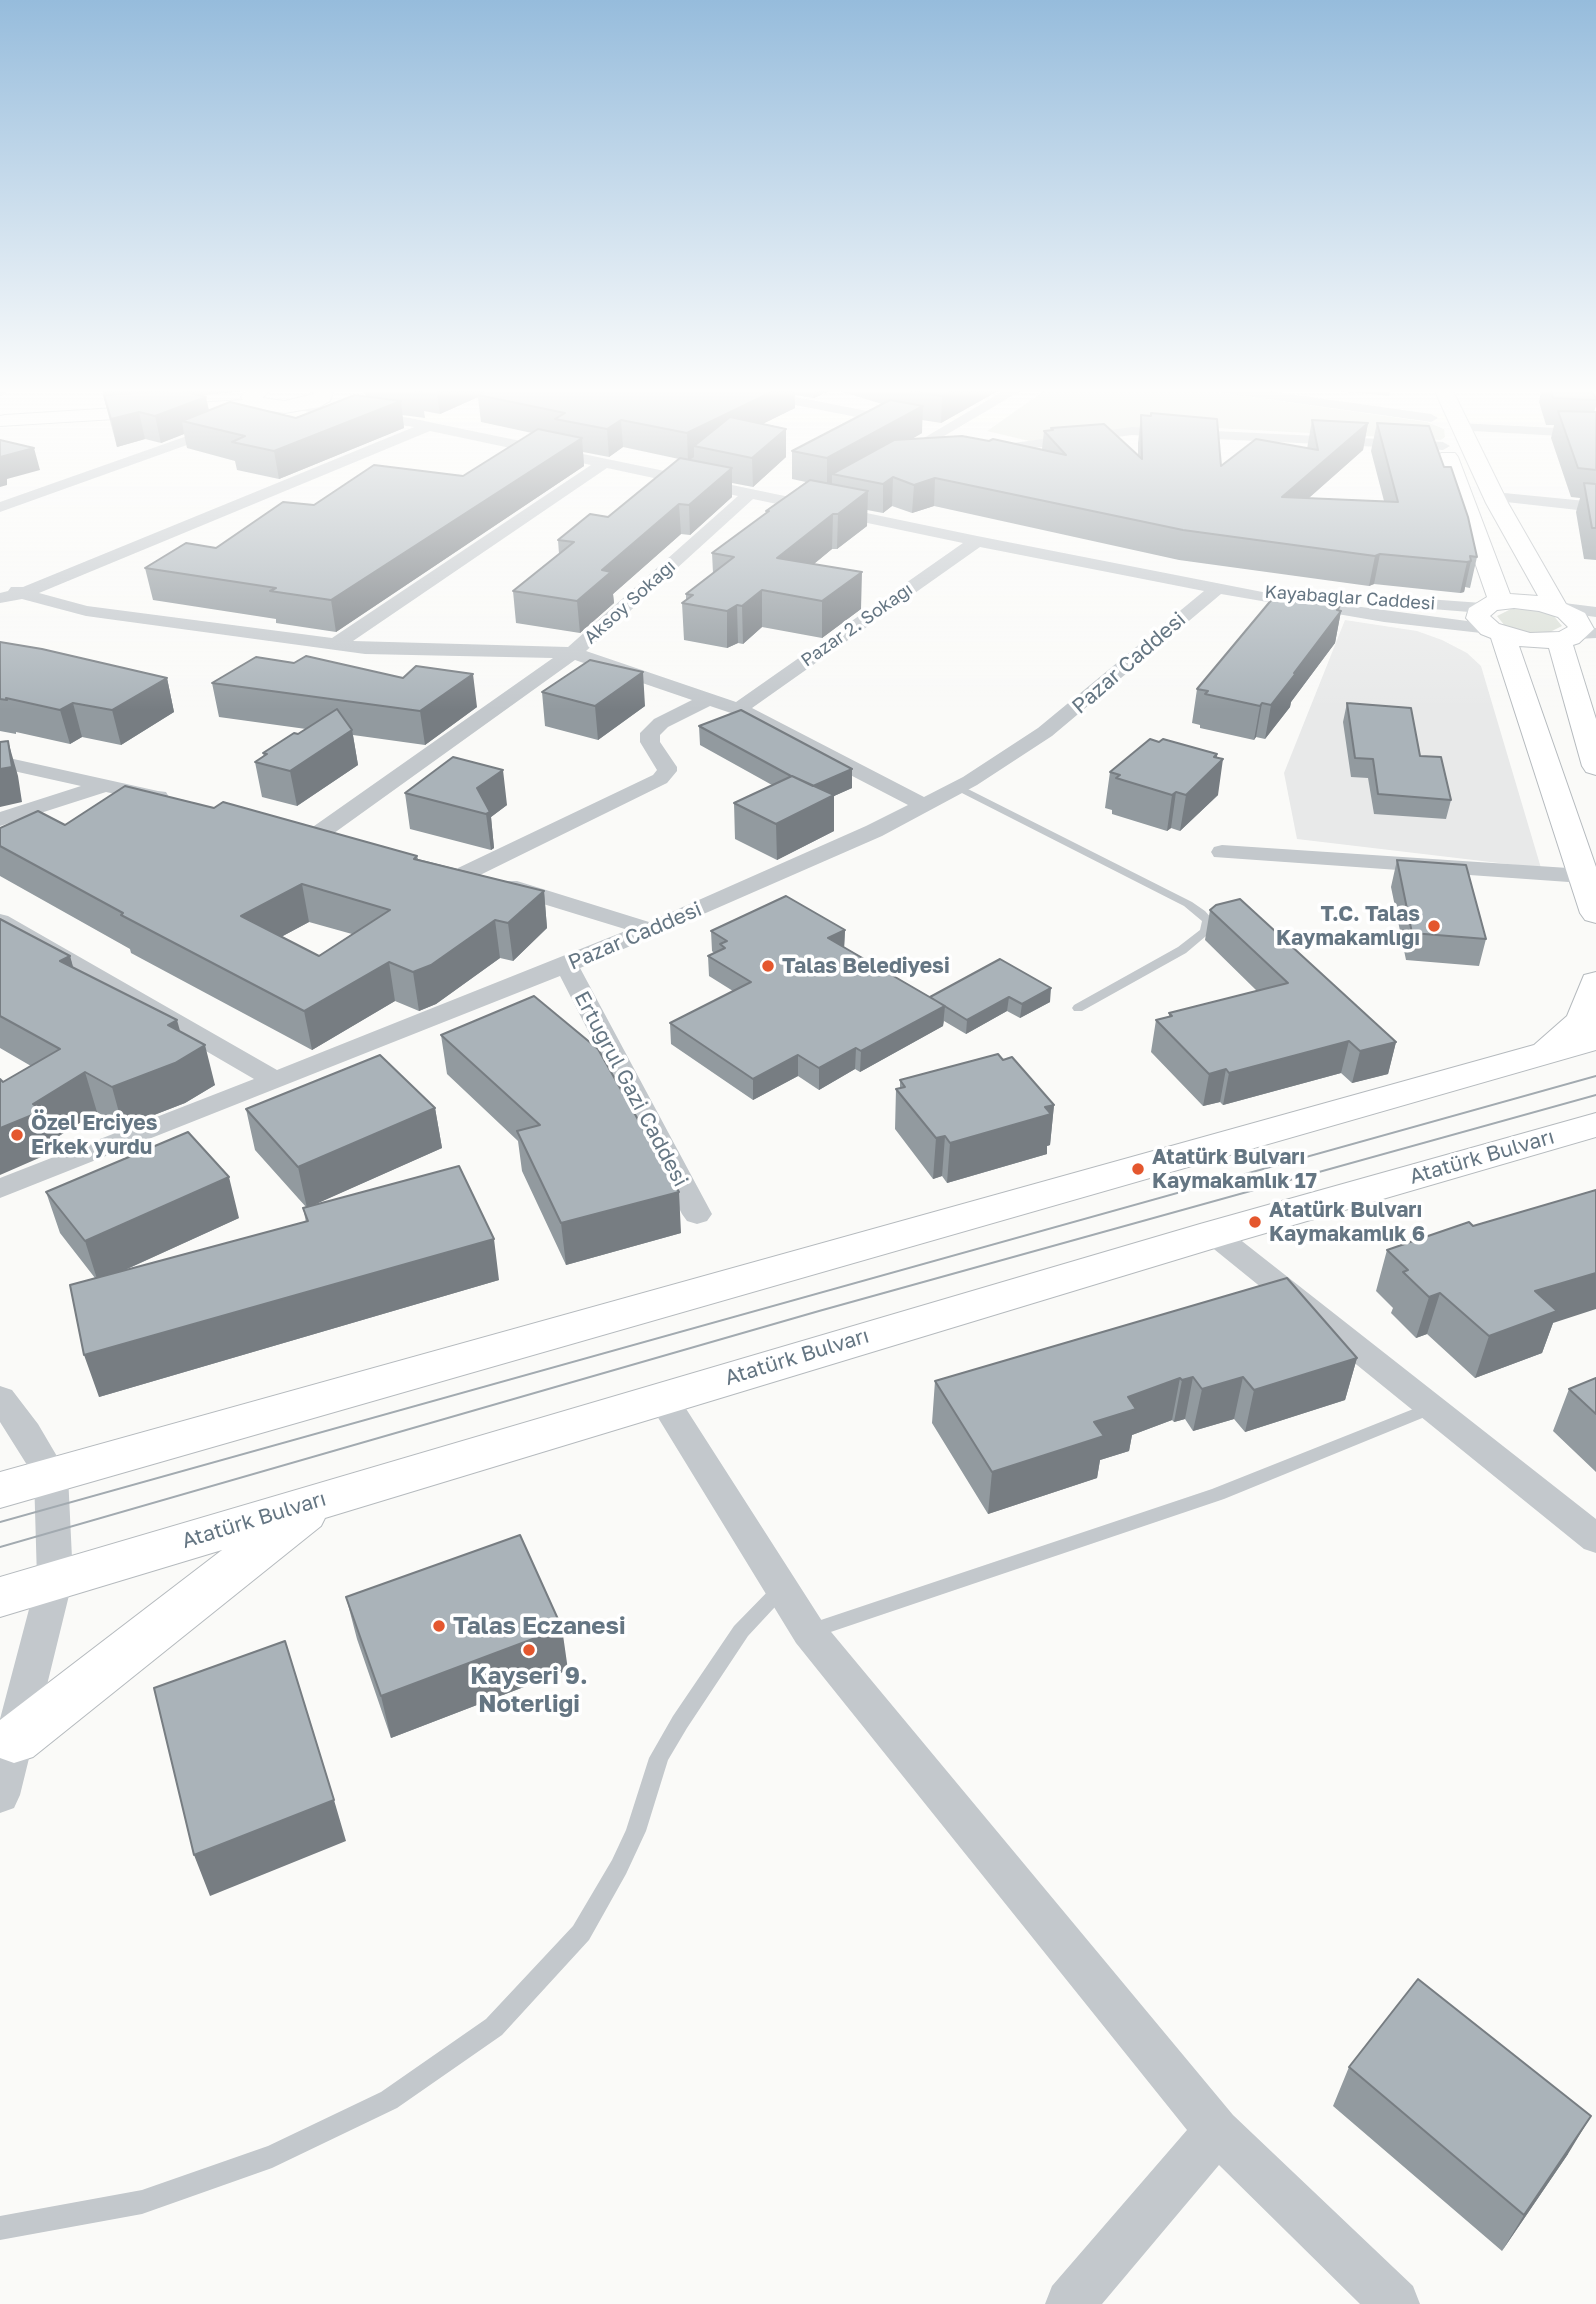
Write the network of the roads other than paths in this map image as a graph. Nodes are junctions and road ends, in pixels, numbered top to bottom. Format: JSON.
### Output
{"nodes":[{"id":1,"x":749,"y":494,"type":"edge"},
{"id":2,"x":36,"y":495,"type":"edge"},
{"id":3,"x":263,"y":495,"type":"edge"},
{"id":4,"x":557,"y":495,"type":"edge"},
{"id":5,"x":752,"y":495,"type":"edge"},
{"id":6,"x":830,"y":495,"type":"edge"},
{"id":7,"x":1464,"y":495,"type":"edge"},
{"id":8,"x":1492,"y":495,"type":"edge"},
{"id":9,"x":1494,"y":498,"type":"junction"},
{"id":10,"x":807,"y":506,"type":"junction"},
{"id":11,"x":0,"y":507,"type":"edge"},
{"id":12,"x":1596,"y":507,"type":"edge"},
{"id":13,"x":977,"y":541,"type":"junction"},
{"id":14,"x":0,"y":580,"type":"edge"},
{"id":15,"x":1218,"y":588,"type":"junction"},
{"id":16,"x":22,"y":594,"type":"junction"},
{"id":17,"x":0,"y":598,"type":"edge"},
{"id":18,"x":1556,"y":607,"type":"junction"},
{"id":19,"x":1596,"y":612,"type":"edge"},
{"id":20,"x":1494,"y":618,"type":"junction"},
{"id":21,"x":1577,"y":636,"type":"edge"},
{"id":22,"x":335,"y":644,"type":"junction"},
{"id":23,"x":573,"y":653,"type":"junction"},
{"id":24,"x":708,"y":699,"type":"junction"},
{"id":25,"x":738,"y":709,"type":"junction"},
{"id":26,"x":1595,"y":759,"type":"edge"},
{"id":27,"x":0,"y":762,"type":"edge"},
{"id":28,"x":106,"y":785,"type":"junction"},
{"id":29,"x":958,"y":787,"type":"junction"},
{"id":30,"x":184,"y":804,"type":"edge"},
{"id":31,"x":924,"y":806,"type":"junction"},
{"id":32,"x":0,"y":819,"type":"edge"},
{"id":33,"x":289,"y":830,"type":"edge"},
{"id":34,"x":315,"y":836,"type":"junction"},
{"id":35,"x":340,"y":842,"type":"edge"},
{"id":36,"x":1222,"y":852,"type":"dead end"},
{"id":37,"x":441,"y":867,"type":"edge"},
{"id":38,"x":466,"y":873,"type":"junction"},
{"id":39,"x":1583,"y":877,"type":"junction"},
{"id":40,"x":1596,"y":913,"type":"edge"},
{"id":41,"x":0,"y":921,"type":"edge"},
{"id":42,"x":651,"y":930,"type":"junction"},
{"id":43,"x":566,"y":965,"type":"junction"},
{"id":44,"x":1596,"y":982,"type":"edge"},
{"id":45,"x":1078,"y":1008,"type":"dead end"},
{"id":46,"x":1596,"y":1039,"type":"edge"},
{"id":47,"x":1545,"y":1053,"type":"junction"},
{"id":48,"x":275,"y":1080,"type":"junction"},
{"id":49,"x":1596,"y":1125,"type":"edge"},
{"id":50,"x":0,"y":1189,"type":"edge"},
{"id":51,"x":697,"y":1214,"type":"dead end"},
{"id":52,"x":1214,"y":1234,"type":"junction"},
{"id":53,"x":0,"y":1398,"type":"edge"},
{"id":54,"x":662,"y":1398,"type":"junction"},
{"id":55,"x":1432,"y":1408,"type":"junction"},
{"id":56,"x":51,"y":1475,"type":"junction"},
{"id":57,"x":0,"y":1490,"type":"edge"},
{"id":58,"x":322,"y":1499,"type":"junction"},
{"id":59,"x":1596,"y":1539,"type":"edge"},
{"id":60,"x":55,"y":1579,"type":"junction"},
{"id":61,"x":782,"y":1589,"type":"junction"},
{"id":62,"x":0,"y":1597,"type":"edge"},
{"id":63,"x":809,"y":1632,"type":"junction"},
{"id":64,"x":14,"y":1740,"type":"junction"},
{"id":65,"x":0,"y":1795,"type":"edge"},
{"id":66,"x":1217,"y":2131,"type":"junction"},
{"id":67,"x":0,"y":2228,"type":"edge"},
{"id":68,"x":1070,"y":2304,"type":"edge"},
{"id":69,"x":1395,"y":2304,"type":"edge"}],
"edges":[{"from":1,"to":23,"type":"street","name":"Aksoy Sokağı"},
{"from":2,"to":11,"type":"street"},
{"from":3,"to":16,"type":"street"},
{"from":4,"to":22,"type":"street"},
{"from":5,"to":10,"type":"street","name":"Kayabağlar Caddesi"},
{"from":6,"to":10,"type":"street"},
{"from":7,"to":20,"type":"main road"},
{"from":8,"to":9,"type":"main road"},
{"from":9,"to":12,"type":"street"},
{"from":9,"to":18,"type":"main road"},
{"from":10,"to":13,"type":"street","name":"Kayabağlar Caddesi"},
{"from":13,"to":15,"type":"street","name":"Kayabağlar Caddesi"},
{"from":13,"to":25,"type":"street","name":"Pazar 2. Sokağı"},
{"from":14,"to":16,"type":"street"},
{"from":15,"to":20,"type":"street","name":"Kayabağlar Caddesi"},
{"from":15,"to":29,"type":"street","name":"Pazar Caddesi"},
{"from":16,"to":17,"type":"street"},
{"from":16,"to":22,"type":"street"},
{"from":18,"to":19,"type":"street"},
{"from":18,"to":20,"type":"main road"},
{"from":18,"to":21,"type":"main road"},
{"from":20,"to":21,"type":"main road"},
{"from":20,"to":39,"type":"main road"},
{"from":21,"to":26,"type":"main road"},
{"from":22,"to":23,"type":"street"},
{"from":23,"to":24,"type":"street"},
{"from":23,"to":34,"type":"street","name":"Aksoy Sokağı"},
{"from":24,"to":25,"type":"street"},
{"from":24,"to":38,"type":"street"},
{"from":25,"to":31,"type":"street"},
{"from":27,"to":28,"type":"street"},
{"from":28,"to":30,"type":"street"},
{"from":28,"to":32,"type":"street"},
{"from":29,"to":31,"type":"street","name":"Pazar Caddesi"},
{"from":29,"to":45,"type":"lane"},
{"from":31,"to":42,"type":"street","name":"Pazar Caddesi"},
{"from":33,"to":34,"type":"street"},
{"from":34,"to":35,"type":"street"},
{"from":36,"to":39,"type":"street"},
{"from":37,"to":38,"type":"street"},
{"from":38,"to":42,"type":"street"},
{"from":39,"to":40,"type":"main road"},
{"from":41,"to":48,"type":"street"},
{"from":42,"to":43,"type":"street","name":"Pazar Caddesi"},
{"from":43,"to":48,"type":"street","name":"Pazar Caddesi"},
{"from":43,"to":51,"type":"street","name":"Ertuğrul Gazi Caddesi"},
{"from":44,"to":47,"type":"main road"},
{"from":46,"to":47,"type":"main road"},
{"from":47,"to":56,"type":"main road"},
{"from":48,"to":50,"type":"street","name":"Pazar Caddesi"},
{"from":49,"to":52,"type":"main road","name":"Atatürk Bulvarı"},
{"from":52,"to":54,"type":"main road","name":"Atatürk Bulvarı"},
{"from":52,"to":55,"type":"street"},
{"from":53,"to":56,"type":"street"},
{"from":54,"to":58,"type":"main road","name":"Atatürk Bulvarı"},
{"from":54,"to":61,"type":"street"},
{"from":55,"to":59,"type":"street"},
{"from":55,"to":63,"type":"lane"},
{"from":56,"to":57,"type":"main road"},
{"from":56,"to":60,"type":"street"},
{"from":58,"to":60,"type":"main road","name":"Atatürk Bulvarı"},
{"from":58,"to":64,"type":"main road"},
{"from":60,"to":62,"type":"main road","name":"Atatürk Bulvarı"},
{"from":60,"to":64,"type":"street"},
{"from":61,"to":63,"type":"street"},
{"from":61,"to":67,"type":"lane"},
{"from":63,"to":66,"type":"street"},
{"from":64,"to":65,"type":"street"},
{"from":66,"to":68,"type":"street"},
{"from":66,"to":69,"type":"street"}]}
